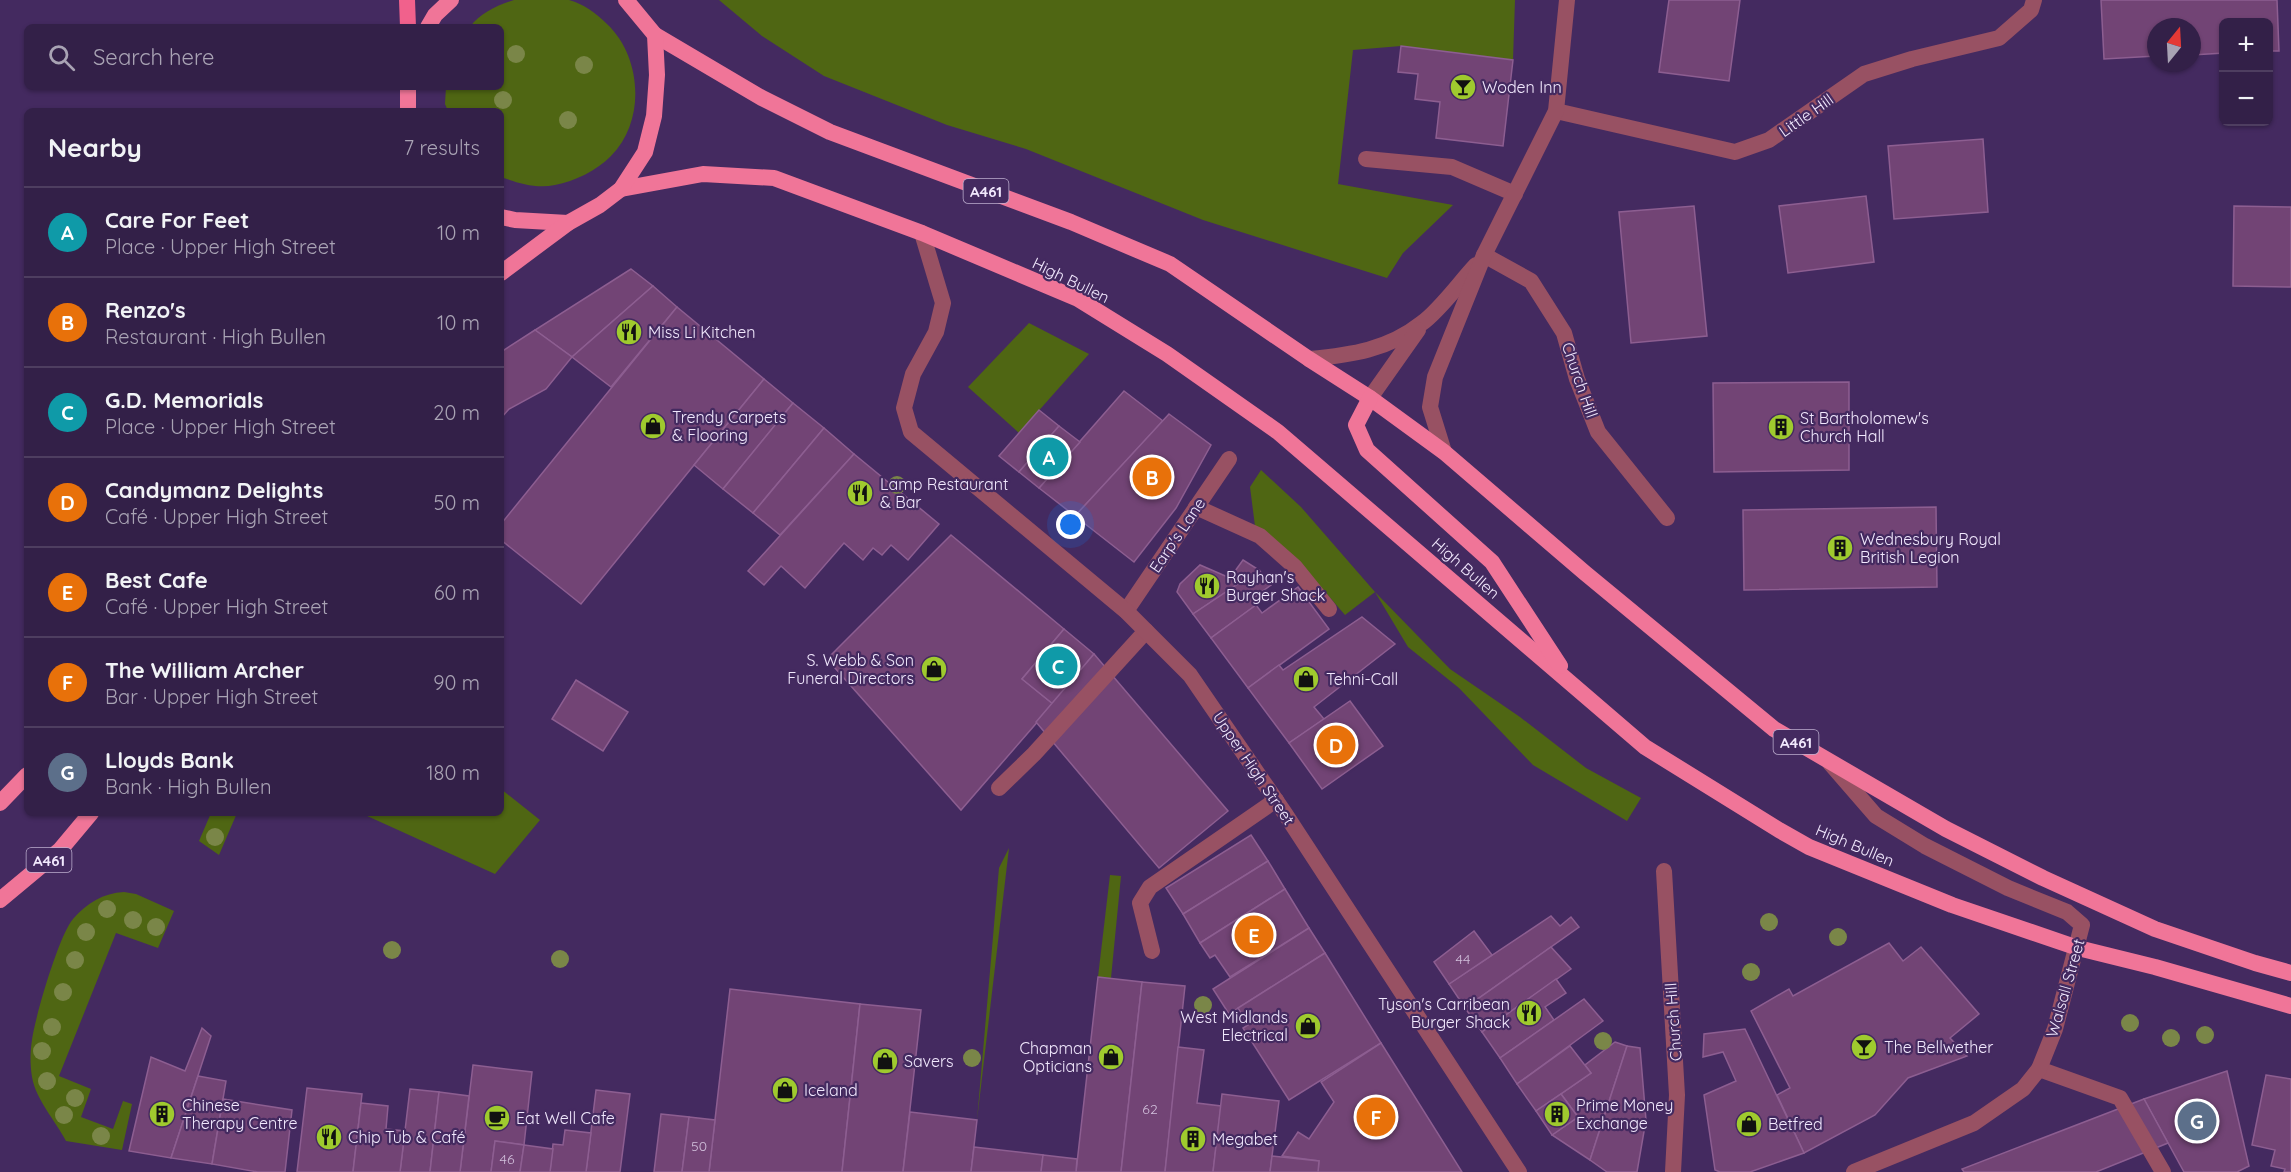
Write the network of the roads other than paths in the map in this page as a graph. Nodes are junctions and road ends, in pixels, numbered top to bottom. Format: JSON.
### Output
{"nodes":[{"id":1,"x":406,"y":0,"type":"edge"},
{"id":2,"x":451,"y":0,"type":"edge"},
{"id":3,"x":626,"y":0,"type":"edge"},
{"id":4,"x":1567,"y":0,"type":"edge"},
{"id":5,"x":2034,"y":0,"type":"edge"},
{"id":6,"x":408,"y":24,"type":"edge"},
{"id":7,"x":430,"y":24,"type":"edge"},
{"id":8,"x":655,"y":35,"type":"junction"},
{"id":9,"x":408,"y":90,"type":"edge"},
{"id":10,"x":408,"y":108,"type":"edge"},
{"id":11,"x":1556,"y":111,"type":"junction"},
{"id":12,"x":1366,"y":159,"type":"dead end"},
{"id":13,"x":621,"y":189,"type":"junction"},
{"id":14,"x":1515,"y":194,"type":"junction"},
{"id":15,"x":504,"y":218,"type":"edge"},
{"id":16,"x":568,"y":223,"type":"junction"},
{"id":17,"x":922,"y":233,"type":"junction"},
{"id":18,"x":1484,"y":255,"type":"junction"},
{"id":19,"x":504,"y":271,"type":"edge"},
{"id":20,"x":1424,"y":322,"type":"junction"},
{"id":21,"x":1309,"y":359,"type":"junction"},
{"id":22,"x":1370,"y":398,"type":"junction"},
{"id":23,"x":1444,"y":452,"type":"junction"},
{"id":24,"x":1228,"y":459,"type":"dead end"},
{"id":25,"x":1196,"y":507,"type":"junction"},
{"id":26,"x":1667,"y":518,"type":"dead end"},
{"id":27,"x":1329,"y":609,"type":"dead end"},
{"id":28,"x":1126,"y":611,"type":"junction"},
{"id":29,"x":1146,"y":631,"type":"junction"},
{"id":30,"x":1572,"y":685,"type":"junction"},
{"id":31,"x":1828,"y":760,"type":"junction"},
{"id":32,"x":24,"y":778,"type":"edge"},
{"id":33,"x":999,"y":788,"type":"dead end"},
{"id":34,"x":1276,"y":800,"type":"junction"},
{"id":35,"x":0,"y":803,"type":"edge"},
{"id":36,"x":88,"y":816,"type":"edge"},
{"id":37,"x":1664,"y":871,"type":"dead end"},
{"id":38,"x":0,"y":900,"type":"edge"},
{"id":39,"x":2078,"y":948,"type":"junction"},
{"id":40,"x":1152,"y":951,"type":"dead end"},
{"id":41,"x":2291,"y":973,"type":"edge"},
{"id":42,"x":2291,"y":1006,"type":"edge"},
{"id":43,"x":2039,"y":1069,"type":"junction"},
{"id":44,"x":1519,"y":1172,"type":"edge"},
{"id":45,"x":1673,"y":1172,"type":"edge"},
{"id":46,"x":1854,"y":1172,"type":"edge"},
{"id":47,"x":2163,"y":1172,"type":"edge"}],
"edges":[{"from":1,"to":6,"type":"main road"},
{"from":2,"to":7,"type":"highway"},
{"from":3,"to":8,"type":"highway","number":"A461"},
{"from":4,"to":11,"type":"street"},
{"from":5,"to":11,"type":"street","name":"Little Hill"},
{"from":8,"to":13,"type":"highway"},
{"from":8,"to":21,"type":"highway","number":"A461"},
{"from":9,"to":10,"type":"highway"},
{"from":11,"to":14,"type":"street"},
{"from":12,"to":14,"type":"street"},
{"from":13,"to":16,"type":"highway"},
{"from":13,"to":17,"type":"highway","name":"High Bullen"},
{"from":14,"to":18,"type":"street"},
{"from":15,"to":16,"type":"highway"},
{"from":16,"to":19,"type":"highway"},
{"from":17,"to":28,"type":"street","name":"Upper High Street"},
{"from":17,"to":30,"type":"highway","name":"High Bullen"},
{"from":18,"to":20,"type":"street"},
{"from":18,"to":23,"type":"street"},
{"from":18,"to":26,"type":"street","name":"Church Hill"},
{"from":20,"to":21,"type":"street"},
{"from":20,"to":22,"type":"street"},
{"from":21,"to":22,"type":"highway","number":"A461"},
{"from":22,"to":23,"type":"highway","number":"A461"},
{"from":22,"to":30,"type":"highway"},
{"from":23,"to":31,"type":"highway","number":"A461"},
{"from":24,"to":25,"type":"street","name":"Earp's Lane"},
{"from":25,"to":27,"type":"street"},
{"from":25,"to":28,"type":"street","name":"Earp's Lane"},
{"from":28,"to":29,"type":"street","name":"Upper High Street"},
{"from":29,"to":33,"type":"street"},
{"from":29,"to":34,"type":"street","name":"Upper High Street"},
{"from":30,"to":39,"type":"highway","name":"High Bullen"},
{"from":31,"to":39,"type":"street","name":"Walsall Street"},
{"from":31,"to":41,"type":"highway","number":"A461"},
{"from":32,"to":35,"type":"highway"},
{"from":34,"to":40,"type":"street"},
{"from":34,"to":44,"type":"street","name":"Upper High Street"},
{"from":36,"to":38,"type":"highway","number":"A461"},
{"from":37,"to":45,"type":"street","name":"Church Hill"},
{"from":39,"to":42,"type":"highway","name":"High Bullen"},
{"from":39,"to":43,"type":"street","name":"Walsall Street"},
{"from":43,"to":46,"type":"street","name":"Walsall Street"},
{"from":43,"to":47,"type":"street"}]}
